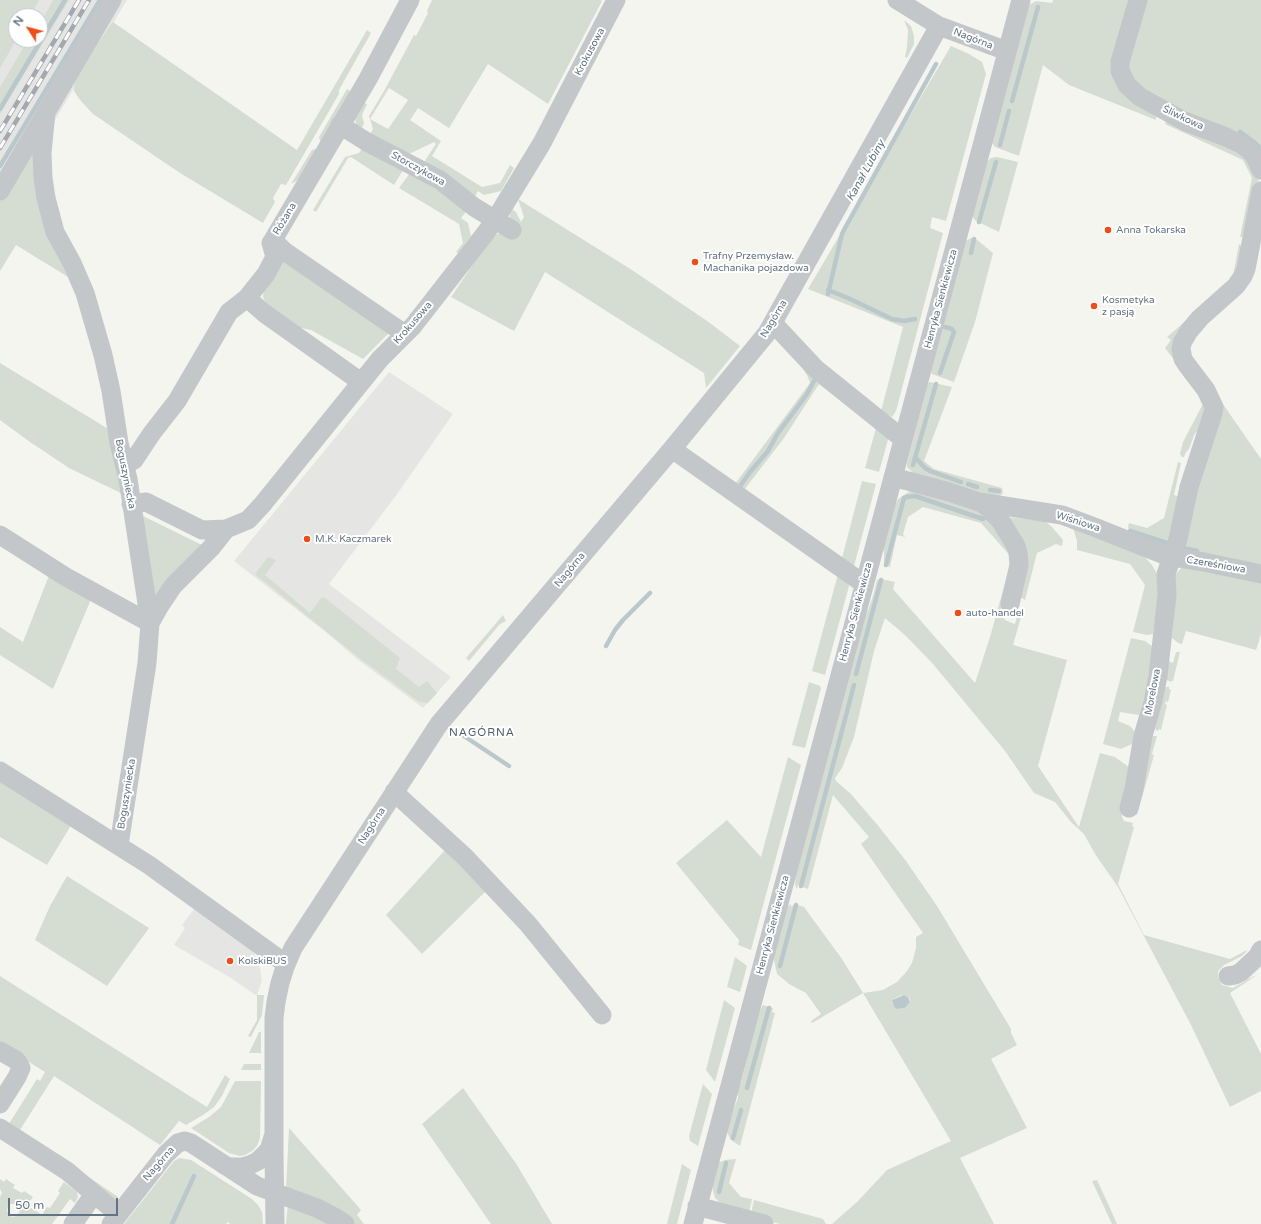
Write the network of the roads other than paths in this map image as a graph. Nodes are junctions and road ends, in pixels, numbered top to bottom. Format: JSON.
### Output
{"nodes":[{"id":1,"x":112,"y":0,"type":"edge"},
{"id":2,"x":410,"y":0,"type":"edge"},
{"id":3,"x":616,"y":0,"type":"edge"},
{"id":4,"x":897,"y":0,"type":"edge"},
{"id":5,"x":1021,"y":0,"type":"edge"},
{"id":6,"x":1138,"y":0,"type":"edge"},
{"id":7,"x":939,"y":26,"type":"junction"},
{"id":8,"x":1007,"y":51,"type":"junction"},
{"id":9,"x":46,"y":112,"type":"junction"},
{"id":10,"x":340,"y":125,"type":"junction"},
{"id":11,"x":1261,"y":170,"type":"edge"},
{"id":12,"x":0,"y":191,"type":"edge"},
{"id":13,"x":1261,"y":191,"type":"edge"},
{"id":14,"x":495,"y":220,"type":"junction"},
{"id":15,"x":512,"y":230,"type":"dead end"},
{"id":16,"x":273,"y":240,"type":"junction"},
{"id":17,"x":246,"y":298,"type":"junction"},
{"id":18,"x":773,"y":323,"type":"junction"},
{"id":19,"x":405,"y":334,"type":"junction"},
{"id":20,"x":361,"y":382,"type":"junction"},
{"id":21,"x":903,"y":439,"type":"junction"},
{"id":22,"x":672,"y":449,"type":"junction"},
{"id":23,"x":125,"y":465,"type":"junction"},
{"id":24,"x":893,"y":477,"type":"junction"},
{"id":25,"x":979,"y":502,"type":"junction"},
{"id":26,"x":131,"y":504,"type":"junction"},
{"id":27,"x":226,"y":529,"type":"junction"},
{"id":28,"x":0,"y":535,"type":"edge"},
{"id":29,"x":1148,"y":550,"type":"joint"},
{"id":30,"x":1169,"y":566,"type":"junction"},
{"id":31,"x":1261,"y":574,"type":"edge"},
{"id":32,"x":864,"y":584,"type":"junction"},
{"id":33,"x":1010,"y":604,"type":"dead end"},
{"id":34,"x":150,"y":623,"type":"junction"},
{"id":35,"x":0,"y":771,"type":"edge"},
{"id":36,"x":394,"y":792,"type":"junction"},
{"id":37,"x":1129,"y":808,"type":"dead end"},
{"id":38,"x":119,"y":845,"type":"junction"},
{"id":39,"x":1261,"y":950,"type":"edge"},
{"id":40,"x":286,"y":964,"type":"junction"},
{"id":41,"x":1228,"y":976,"type":"dead end"},
{"id":42,"x":602,"y":1014,"type":"dead end"},
{"id":43,"x":0,"y":1051,"type":"edge"},
{"id":44,"x":0,"y":1104,"type":"edge"},
{"id":45,"x":0,"y":1128,"type":"edge"},
{"id":46,"x":274,"y":1136,"type":"junction"},
{"id":47,"x":220,"y":1163,"type":"junction"},
{"id":48,"x":274,"y":1192,"type":"junction"},
{"id":49,"x":94,"y":1194,"type":"junction"},
{"id":50,"x":695,"y":1215,"type":"edge"},
{"id":51,"x":114,"y":1219,"type":"edge"},
{"id":52,"x":73,"y":1224,"type":"edge"},
{"id":53,"x":275,"y":1224,"type":"edge"},
{"id":54,"x":345,"y":1224,"type":"edge"},
{"id":55,"x":764,"y":1224,"type":"edge"}],
"edges":[{"from":1,"to":9,"type":"street"},
{"from":2,"to":10,"type":"street","name":"Różana"},
{"from":3,"to":14,"type":"street","name":"Krokusowa"},
{"from":4,"to":7,"type":"street","name":"Nagórna"},
{"from":5,"to":8,"type":"street","name":"Henryka Sienkiewicza"},
{"from":6,"to":11,"type":"street","name":"Śliwkowa"},
{"from":7,"to":8,"type":"street","name":"Nagórna"},
{"from":7,"to":18,"type":"street","name":"Nagórna"},
{"from":8,"to":21,"type":"street","name":"Henryka Sienkiewicza"},
{"from":9,"to":12,"type":"street"},
{"from":9,"to":23,"type":"street","name":"Boguszyniecka"},
{"from":10,"to":14,"type":"street","name":"Storczykowa"},
{"from":10,"to":16,"type":"street","name":"Różana"},
{"from":13,"to":30,"type":"street","name":"Morelowa"},
{"from":14,"to":15,"type":"street","name":"Storczykowa"},
{"from":14,"to":19,"type":"street","name":"Krokusowa"},
{"from":16,"to":17,"type":"street","name":"Różana"},
{"from":16,"to":19,"type":"street"},
{"from":17,"to":20,"type":"street"},
{"from":17,"to":23,"type":"street","name":"Różana"},
{"from":18,"to":21,"type":"street"},
{"from":18,"to":22,"type":"street","name":"Nagórna"},
{"from":19,"to":20,"type":"street","name":"Krokusowa"},
{"from":20,"to":27,"type":"street","name":"Krokusowa"},
{"from":21,"to":24,"type":"street","name":"Henryka Sienkiewicza"},
{"from":22,"to":32,"type":"street"},
{"from":22,"to":36,"type":"street","name":"Nagórna"},
{"from":23,"to":26,"type":"street","name":"Boguszyniecka"},
{"from":24,"to":25,"type":"street","name":"Wiśniowa"},
{"from":24,"to":32,"type":"street","name":"Henryka Sienkiewicza"},
{"from":25,"to":29,"type":"street","name":"Wiśniowa"},
{"from":25,"to":33,"type":"street","name":"Wiśniowa"},
{"from":26,"to":27,"type":"street","name":"Krokusowa"},
{"from":26,"to":34,"type":"street","name":"Boguszyniecka"},
{"from":27,"to":34,"type":"street"},
{"from":28,"to":34,"type":"street"},
{"from":29,"to":30,"type":"street","name":"Morelowa"},
{"from":30,"to":31,"type":"street","name":"Czereśniowa"},
{"from":30,"to":37,"type":"street","name":"Morelowa"},
{"from":32,"to":50,"type":"street","name":"Henryka Sienkiewicza"},
{"from":34,"to":38,"type":"street","name":"Boguszyniecka"},
{"from":35,"to":38,"type":"street","name":"Boguszyniecka"},
{"from":36,"to":40,"type":"street","name":"Nagórna"},
{"from":36,"to":42,"type":"street"},
{"from":38,"to":40,"type":"street","name":"Boguszyniecka"},
{"from":39,"to":41,"type":"street"},
{"from":40,"to":46,"type":"street","name":"Nagórna"},
{"from":43,"to":44,"type":"street"},
{"from":45,"to":49,"type":"street"},
{"from":46,"to":47,"type":"street","name":"Nagórna"},
{"from":46,"to":48,"type":"street","name":"Nagórna"},
{"from":47,"to":48,"type":"street","name":"Nagórna"},
{"from":47,"to":51,"type":"street","name":"Nagórna"},
{"from":48,"to":53,"type":"street"},
{"from":48,"to":54,"type":"street"},
{"from":49,"to":51,"type":"street"},
{"from":49,"to":52,"type":"street"},
{"from":50,"to":55,"type":"street"}]}
